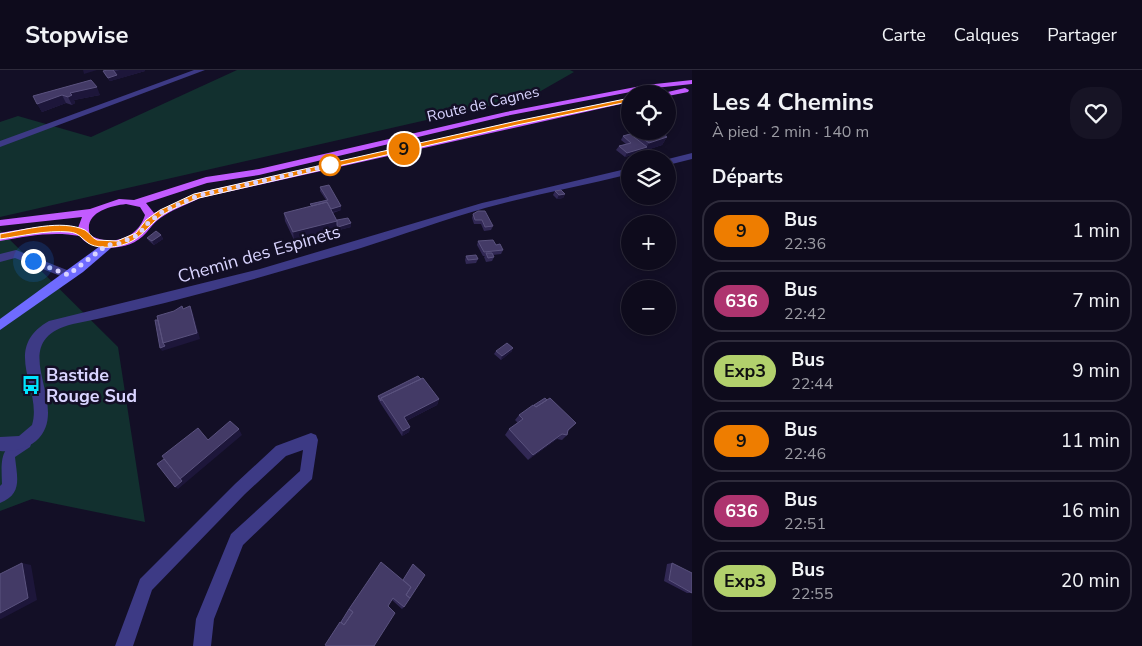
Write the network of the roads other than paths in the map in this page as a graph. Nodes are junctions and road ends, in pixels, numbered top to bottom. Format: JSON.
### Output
{"nodes":[{"id":1,"x":201,"y":70,"type":"edge"},
{"id":2,"x":692,"y":82,"type":"edge"},
{"id":3,"x":692,"y":90,"type":"edge"},
{"id":4,"x":676,"y":92,"type":"edge"},
{"id":5,"x":621,"y":102,"type":"edge"},
{"id":6,"x":0,"y":144,"type":"edge"},
{"id":7,"x":692,"y":156,"type":"edge"},
{"id":8,"x":676,"y":160,"type":"edge"},
{"id":9,"x":621,"y":173,"type":"edge"},
{"id":10,"x":137,"y":202,"type":"junction"},
{"id":11,"x":93,"y":212,"type":"junction"},
{"id":12,"x":149,"y":222,"type":"junction"},
{"id":13,"x":0,"y":223,"type":"edge"},
{"id":14,"x":0,"y":237,"type":"edge"},
{"id":15,"x":87,"y":237,"type":"junction"},
{"id":16,"x":107,"y":245,"type":"junction"},
{"id":17,"x":0,"y":258,"type":"edge"},
{"id":18,"x":73,"y":272,"type":"junction"},
{"id":19,"x":0,"y":325,"type":"edge"},
{"id":20,"x":25,"y":442,"type":"junction"},
{"id":21,"x":0,"y":444,"type":"edge"},
{"id":22,"x":0,"y":496,"type":"edge"},
{"id":23,"x":124,"y":646,"type":"edge"},
{"id":24,"x":202,"y":646,"type":"edge"}],
"edges":[{"from":1,"to":6,"type":"street"},
{"from":2,"to":10,"type":"main road","name":"Route de Cagnes"},
{"from":3,"to":4,"type":"main road"},
{"from":5,"to":12,"type":"main road","name":"Route de Cagnes"},
{"from":7,"to":8,"type":"street"},
{"from":9,"to":20,"type":"street","name":"Chemin des Espinets"},
{"from":10,"to":11,"type":"main road"},
{"from":10,"to":12,"type":"main road"},
{"from":11,"to":13,"type":"main road"},
{"from":11,"to":15,"type":"main road"},
{"from":12,"to":16,"type":"main road"},
{"from":14,"to":15,"type":"main road"},
{"from":15,"to":16,"type":"main road"},
{"from":15,"to":18,"type":"main road"},
{"from":16,"to":18,"type":"main road"},
{"from":17,"to":18,"type":"street"},
{"from":18,"to":19,"type":"main road"},
{"from":20,"to":21,"type":"street"},
{"from":20,"to":22,"type":"street"},
{"from":23,"to":24,"type":"street"}]}
